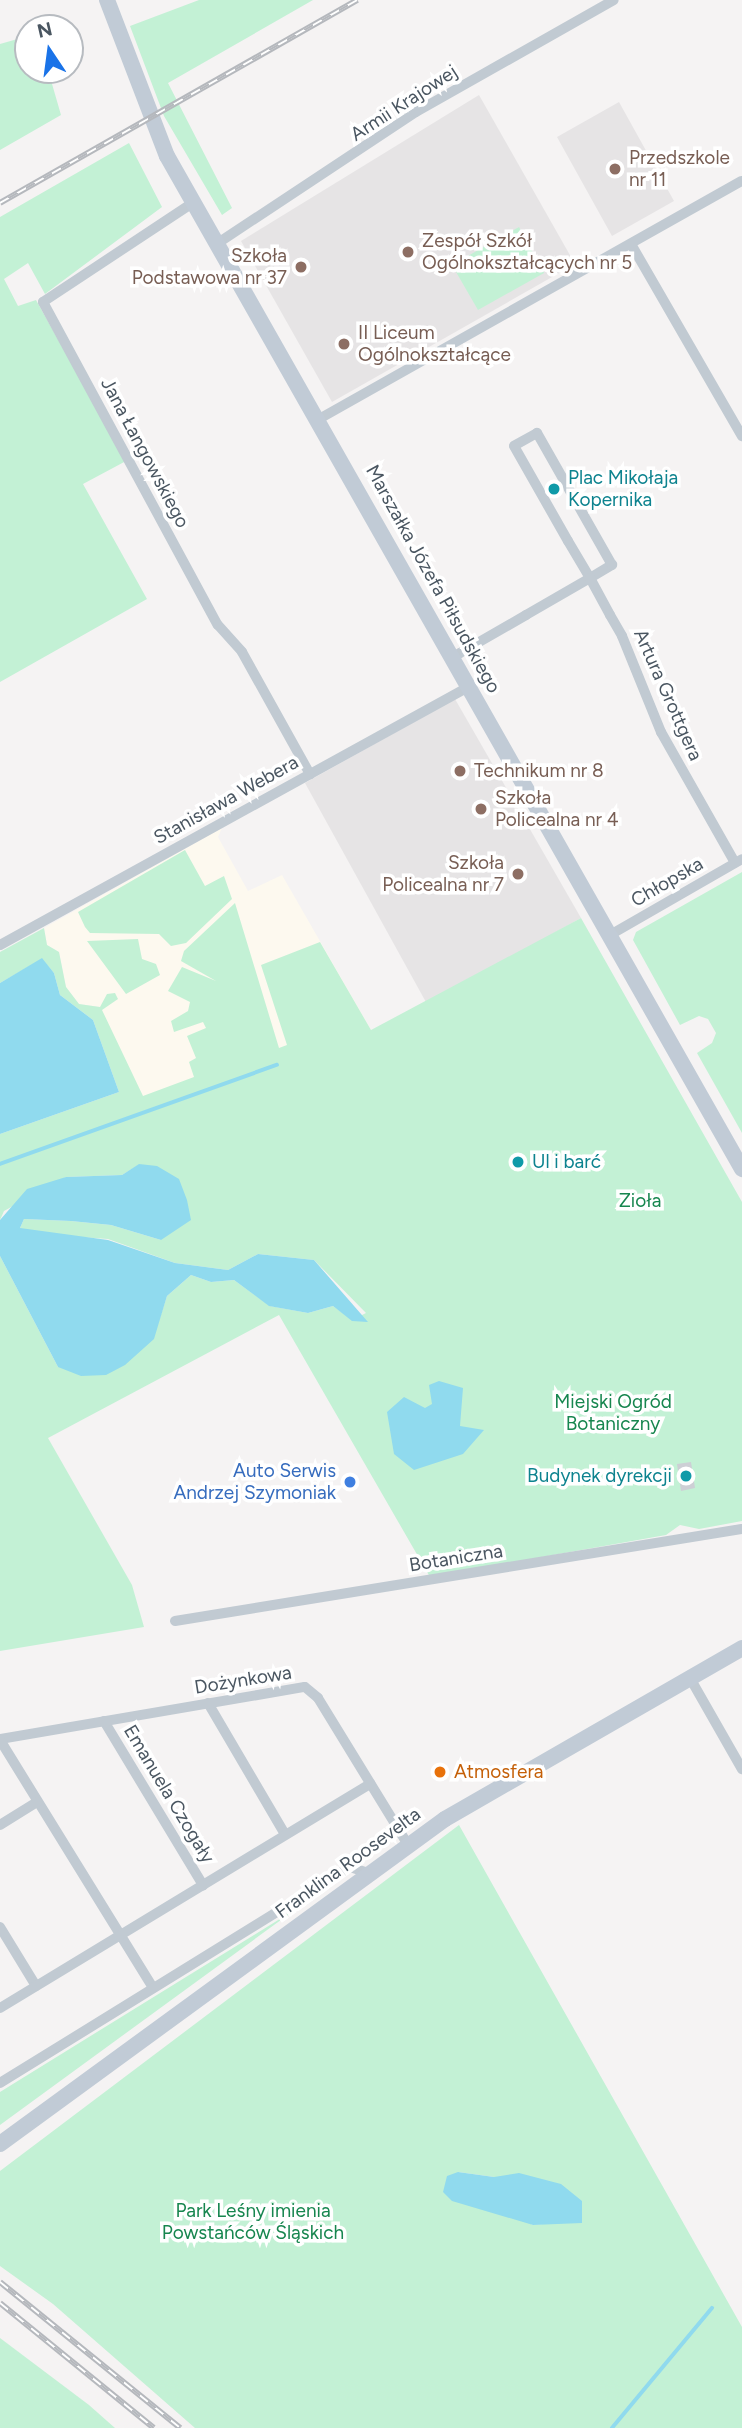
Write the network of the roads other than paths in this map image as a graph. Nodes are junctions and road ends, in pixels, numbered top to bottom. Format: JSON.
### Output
{"nodes":[{"id":1,"x":107,"y":0,"type":"edge"},
{"id":2,"x":614,"y":0,"type":"edge"},
{"id":3,"x":742,"y":181,"type":"edge"},
{"id":4,"x":194,"y":202,"type":"junction"},
{"id":5,"x":218,"y":243,"type":"junction"},
{"id":6,"x":631,"y":244,"type":"junction"},
{"id":7,"x":319,"y":419,"type":"junction"},
{"id":8,"x":742,"y":436,"type":"edge"},
{"id":9,"x":590,"y":578,"type":"junction"},
{"id":10,"x":454,"y":657,"type":"junction"},
{"id":11,"x":470,"y":686,"type":"junction"},
{"id":12,"x":310,"y":774,"type":"junction"},
{"id":13,"x":738,"y":861,"type":"edge"},
{"id":14,"x":610,"y":934,"type":"junction"},
{"id":15,"x":0,"y":945,"type":"edge"},
{"id":16,"x":741,"y":1167,"type":"edge"},
{"id":17,"x":742,"y":1529,"type":"edge"},
{"id":18,"x":175,"y":1621,"type":"dead end"},
{"id":19,"x":742,"y":1648,"type":"edge"},
{"id":20,"x":690,"y":1678,"type":"junction"},
{"id":21,"x":208,"y":1703,"type":"junction"},
{"id":22,"x":104,"y":1721,"type":"junction"},
{"id":23,"x":0,"y":1739,"type":"edge"},
{"id":24,"x":742,"y":1769,"type":"edge"},
{"id":25,"x":370,"y":1784,"type":"junction"},
{"id":26,"x":37,"y":1802,"type":"junction"},
{"id":27,"x":0,"y":1825,"type":"edge"},
{"id":28,"x":285,"y":1834,"type":"junction"},
{"id":29,"x":408,"y":1845,"type":"junction"},
{"id":30,"x":369,"y":1873,"type":"junction"},
{"id":31,"x":203,"y":1885,"type":"junction"},
{"id":32,"x":0,"y":1927,"type":"edge"},
{"id":33,"x":120,"y":1935,"type":"junction"},
{"id":34,"x":36,"y":1986,"type":"junction"},
{"id":35,"x":153,"y":1987,"type":"junction"},
{"id":36,"x":0,"y":2008,"type":"edge"},
{"id":37,"x":0,"y":2083,"type":"edge"},
{"id":38,"x":0,"y":2144,"type":"edge"}],
"edges":[{"from":1,"to":4,"type":"street","name":"Marszałka Józefa Piłsudskiego"},
{"from":2,"to":5,"type":"street","name":"Armii Krajowej"},
{"from":3,"to":6,"type":"street"},
{"from":4,"to":5,"type":"street","name":"Marszałka Józefa Piłsudskiego"},
{"from":4,"to":12,"type":"street","name":"Jana Łangowskiego"},
{"from":5,"to":7,"type":"street","name":"Marszałka Józefa Piłsudskiego"},
{"from":6,"to":7,"type":"street"},
{"from":6,"to":8,"type":"street"},
{"from":7,"to":10,"type":"street","name":"Marszałka Józefa Piłsudskiego"},
{"from":9,"to":9,"type":"street"},
{"from":9,"to":10,"type":"street"},
{"from":9,"to":13,"type":"street","name":"Artura Grottgera"},
{"from":10,"to":11,"type":"street","name":"Marszałka Józefa Piłsudskiego"},
{"from":11,"to":12,"type":"street","name":"Stanisława Webera"},
{"from":11,"to":14,"type":"street","name":"Marszałka Józefa Piłsudskiego"},
{"from":12,"to":15,"type":"street","name":"Stanisława Webera"},
{"from":13,"to":14,"type":"street","name":"Chłopska"},
{"from":14,"to":16,"type":"street","name":"Marszałka Józefa Piłsudskiego"},
{"from":17,"to":18,"type":"street","name":"Botaniczna"},
{"from":19,"to":20,"type":"street","name":"Franklina Roosevelta"},
{"from":20,"to":24,"type":"street"},
{"from":20,"to":29,"type":"street","name":"Franklina Roosevelta"},
{"from":21,"to":22,"type":"street","name":"Dożynkowa"},
{"from":21,"to":25,"type":"street","name":"Dożynkowa"},
{"from":21,"to":28,"type":"street"},
{"from":22,"to":23,"type":"street","name":"Dożynkowa"},
{"from":22,"to":31,"type":"street","name":"Emanuela Czogały"},
{"from":23,"to":26,"type":"street"},
{"from":25,"to":28,"type":"street","name":"Emanuela Czogały"},
{"from":25,"to":29,"type":"street","name":"Dożynkowa"},
{"from":26,"to":27,"type":"street"},
{"from":26,"to":33,"type":"street"},
{"from":28,"to":31,"type":"street","name":"Emanuela Czogały"},
{"from":29,"to":30,"type":"street","name":"Franklina Roosevelta"},
{"from":30,"to":35,"type":"street"},
{"from":30,"to":38,"type":"street","name":"Franklina Roosevelta"},
{"from":31,"to":33,"type":"street","name":"Emanuela Czogały"},
{"from":32,"to":34,"type":"street"},
{"from":33,"to":34,"type":"street","name":"Emanuela Czogały"},
{"from":33,"to":35,"type":"street"},
{"from":34,"to":36,"type":"street","name":"Emanuela Czogały"},
{"from":35,"to":37,"type":"street"}]}
